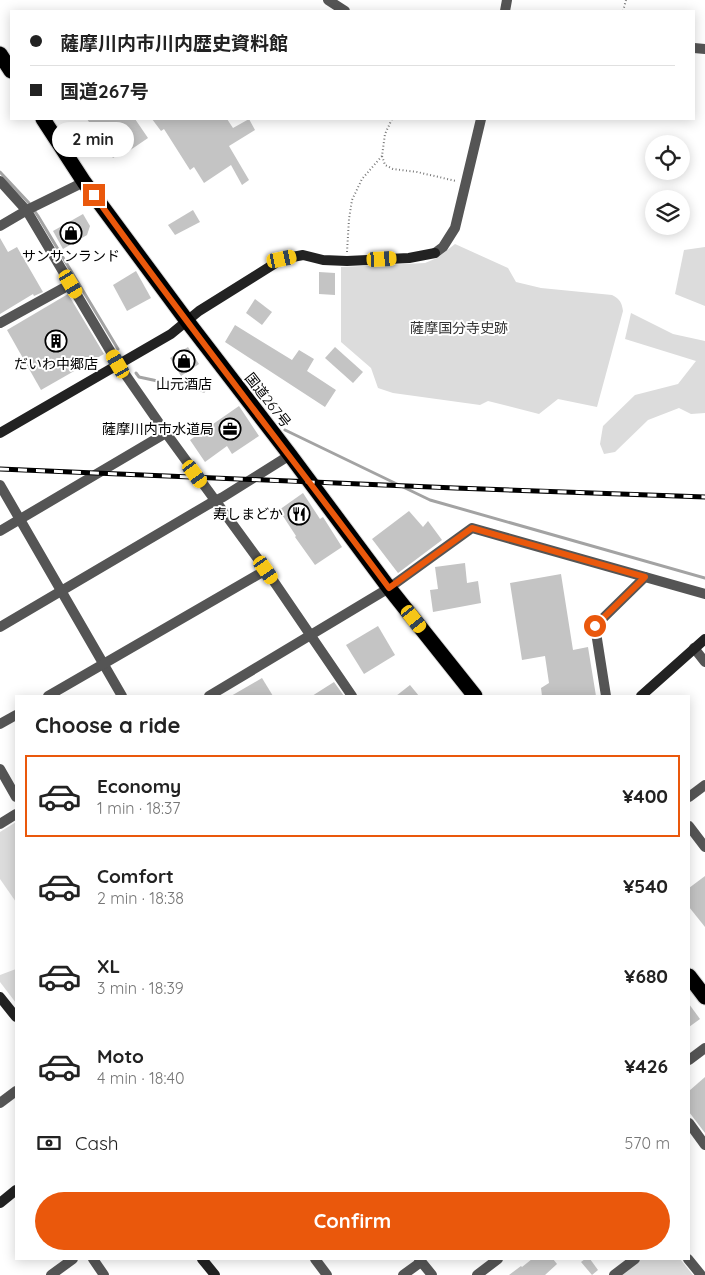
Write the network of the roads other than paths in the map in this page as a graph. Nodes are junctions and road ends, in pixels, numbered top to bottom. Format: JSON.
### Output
{"nodes":[{"id":1,"x":328,"y":0,"type":"edge"},
{"id":2,"x":343,"y":10,"type":"edge"},
{"id":3,"x":0,"y":54,"type":"edge"},
{"id":4,"x":10,"y":69,"type":"edge"},
{"id":5,"x":44,"y":120,"type":"edge"},
{"id":6,"x":481,"y":120,"type":"edge"},
{"id":7,"x":0,"y":181,"type":"edge"},
{"id":8,"x":84,"y":182,"type":"junction"},
{"id":9,"x":30,"y":209,"type":"junction"},
{"id":10,"x":0,"y":226,"type":"edge"},
{"id":11,"x":71,"y":284,"type":"junction"},
{"id":12,"x":186,"y":322,"type":"junction"},
{"id":13,"x":0,"y":323,"type":"edge"},
{"id":14,"x":118,"y":364,"type":"junction"},
{"id":15,"x":0,"y":433,"type":"edge"},
{"id":16,"x":166,"y":433,"type":"junction"},
{"id":17,"x":290,"y":454,"type":"junction"},
{"id":18,"x":0,"y":485,"type":"edge"},
{"id":19,"x":215,"y":501,"type":"junction"},
{"id":20,"x":20,"y":520,"type":"junction"},
{"id":21,"x":0,"y":531,"type":"edge"},
{"id":22,"x":266,"y":570,"type":"junction"},
{"id":23,"x":645,"y":577,"type":"junction"},
{"id":24,"x":389,"y":588,"type":"junction"},
{"id":25,"x":61,"y":591,"type":"junction"},
{"id":26,"x":705,"y":594,"type":"edge"},
{"id":27,"x":0,"y":627,"type":"edge"},
{"id":28,"x":311,"y":634,"type":"junction"},
{"id":29,"x":705,"y":638,"type":"edge"},
{"id":30,"x":694,"y":648,"type":"junction"},
{"id":31,"x":705,"y":662,"type":"edge"},
{"id":32,"x":103,"y":664,"type":"junction"},
{"id":33,"x":50,"y":695,"type":"edge"},
{"id":34,"x":121,"y":695,"type":"edge"},
{"id":35,"x":212,"y":695,"type":"edge"},
{"id":36,"x":351,"y":695,"type":"edge"},
{"id":37,"x":474,"y":695,"type":"edge"},
{"id":38,"x":606,"y":695,"type":"edge"},
{"id":39,"x":643,"y":695,"type":"edge"},
{"id":40,"x":15,"y":716,"type":"edge"},
{"id":41,"x":0,"y":724,"type":"edge"},
{"id":42,"x":0,"y":769,"type":"edge"},
{"id":43,"x":705,"y":785,"type":"edge"},
{"id":44,"x":15,"y":795,"type":"edge"},
{"id":45,"x":690,"y":796,"type":"edge"},
{"id":46,"x":15,"y":815,"type":"edge"},
{"id":47,"x":0,"y":824,"type":"edge"},
{"id":48,"x":690,"y":827,"type":"edge"},
{"id":49,"x":705,"y":847,"type":"edge"},
{"id":50,"x":690,"y":977,"type":"edge"},
{"id":51,"x":0,"y":997,"type":"edge"},
{"id":52,"x":705,"y":998,"type":"edge"},
{"id":53,"x":15,"y":1017,"type":"edge"},
{"id":54,"x":705,"y":1048,"type":"edge"},
{"id":55,"x":690,"y":1059,"type":"edge"},
{"id":56,"x":15,"y":1092,"type":"edge"},
{"id":57,"x":0,"y":1103,"type":"edge"},
{"id":58,"x":690,"y":1125,"type":"edge"},
{"id":59,"x":705,"y":1145,"type":"edge"},
{"id":60,"x":15,"y":1191,"type":"edge"},
{"id":61,"x":0,"y":1203,"type":"edge"},
{"id":62,"x":72,"y":1260,"type":"edge"},
{"id":63,"x":93,"y":1260,"type":"edge"},
{"id":64,"x":203,"y":1260,"type":"edge"},
{"id":65,"x":315,"y":1260,"type":"edge"},
{"id":66,"x":420,"y":1260,"type":"edge"},
{"id":67,"x":497,"y":1260,"type":"edge"},
{"id":68,"x":634,"y":1260,"type":"edge"},
{"id":69,"x":689,"y":1260,"type":"edge"},
{"id":70,"x":52,"y":1275,"type":"edge"},
{"id":71,"x":104,"y":1275,"type":"edge"},
{"id":72,"x":215,"y":1275,"type":"edge"},
{"id":73,"x":327,"y":1275,"type":"edge"},
{"id":74,"x":404,"y":1275,"type":"edge"},
{"id":75,"x":432,"y":1275,"type":"edge"},
{"id":76,"x":477,"y":1275,"type":"edge"},
{"id":77,"x":614,"y":1275,"type":"edge"},
{"id":78,"x":701,"y":1275,"type":"edge"}],
"edges":[{"from":1,"to":2,"type":"street"},
{"from":3,"to":4,"type":"highway"},
{"from":5,"to":8,"type":"highway","name":"国道267号"},
{"from":6,"to":12,"type":"street"},
{"from":7,"to":9,"type":"street"},
{"from":8,"to":9,"type":"street"},
{"from":8,"to":12,"type":"highway","name":"国道267号"},
{"from":9,"to":10,"type":"street"},
{"from":9,"to":11,"type":"street"},
{"from":11,"to":13,"type":"street"},
{"from":11,"to":14,"type":"street"},
{"from":12,"to":14,"type":"street"},
{"from":12,"to":17,"type":"highway","name":"国道267号"},
{"from":14,"to":15,"type":"street"},
{"from":14,"to":16,"type":"street"},
{"from":16,"to":19,"type":"street"},
{"from":16,"to":20,"type":"street"},
{"from":17,"to":19,"type":"street"},
{"from":17,"to":24,"type":"highway","name":"国道267号"},
{"from":18,"to":20,"type":"street"},
{"from":19,"to":22,"type":"street"},
{"from":19,"to":25,"type":"street"},
{"from":20,"to":21,"type":"street"},
{"from":20,"to":25,"type":"street"},
{"from":22,"to":28,"type":"street"},
{"from":22,"to":32,"type":"street"},
{"from":23,"to":24,"type":"street"},
{"from":23,"to":26,"type":"street"},
{"from":23,"to":38,"type":"street"},
{"from":24,"to":28,"type":"street"},
{"from":24,"to":37,"type":"highway","name":"国道267号"},
{"from":25,"to":27,"type":"street"},
{"from":25,"to":32,"type":"street"},
{"from":28,"to":35,"type":"street"},
{"from":28,"to":36,"type":"street"},
{"from":29,"to":30,"type":"street"},
{"from":30,"to":31,"type":"street"},
{"from":30,"to":39,"type":"street"},
{"from":32,"to":33,"type":"street"},
{"from":32,"to":34,"type":"street"},
{"from":40,"to":41,"type":"street"},
{"from":42,"to":44,"type":"street"},
{"from":43,"to":45,"type":"street"},
{"from":46,"to":47,"type":"street"},
{"from":48,"to":49,"type":"street"},
{"from":50,"to":52,"type":"highway"},
{"from":51,"to":53,"type":"street"},
{"from":54,"to":55,"type":"street"},
{"from":56,"to":57,"type":"street"},
{"from":58,"to":59,"type":"street"},
{"from":60,"to":61,"type":"street"},
{"from":62,"to":70,"type":"street"},
{"from":63,"to":71,"type":"street"},
{"from":64,"to":72,"type":"street"},
{"from":65,"to":73,"type":"street"},
{"from":66,"to":74,"type":"street"},
{"from":66,"to":75,"type":"street"},
{"from":67,"to":76,"type":"street"},
{"from":68,"to":77,"type":"street"},
{"from":69,"to":78,"type":"street"}]}
